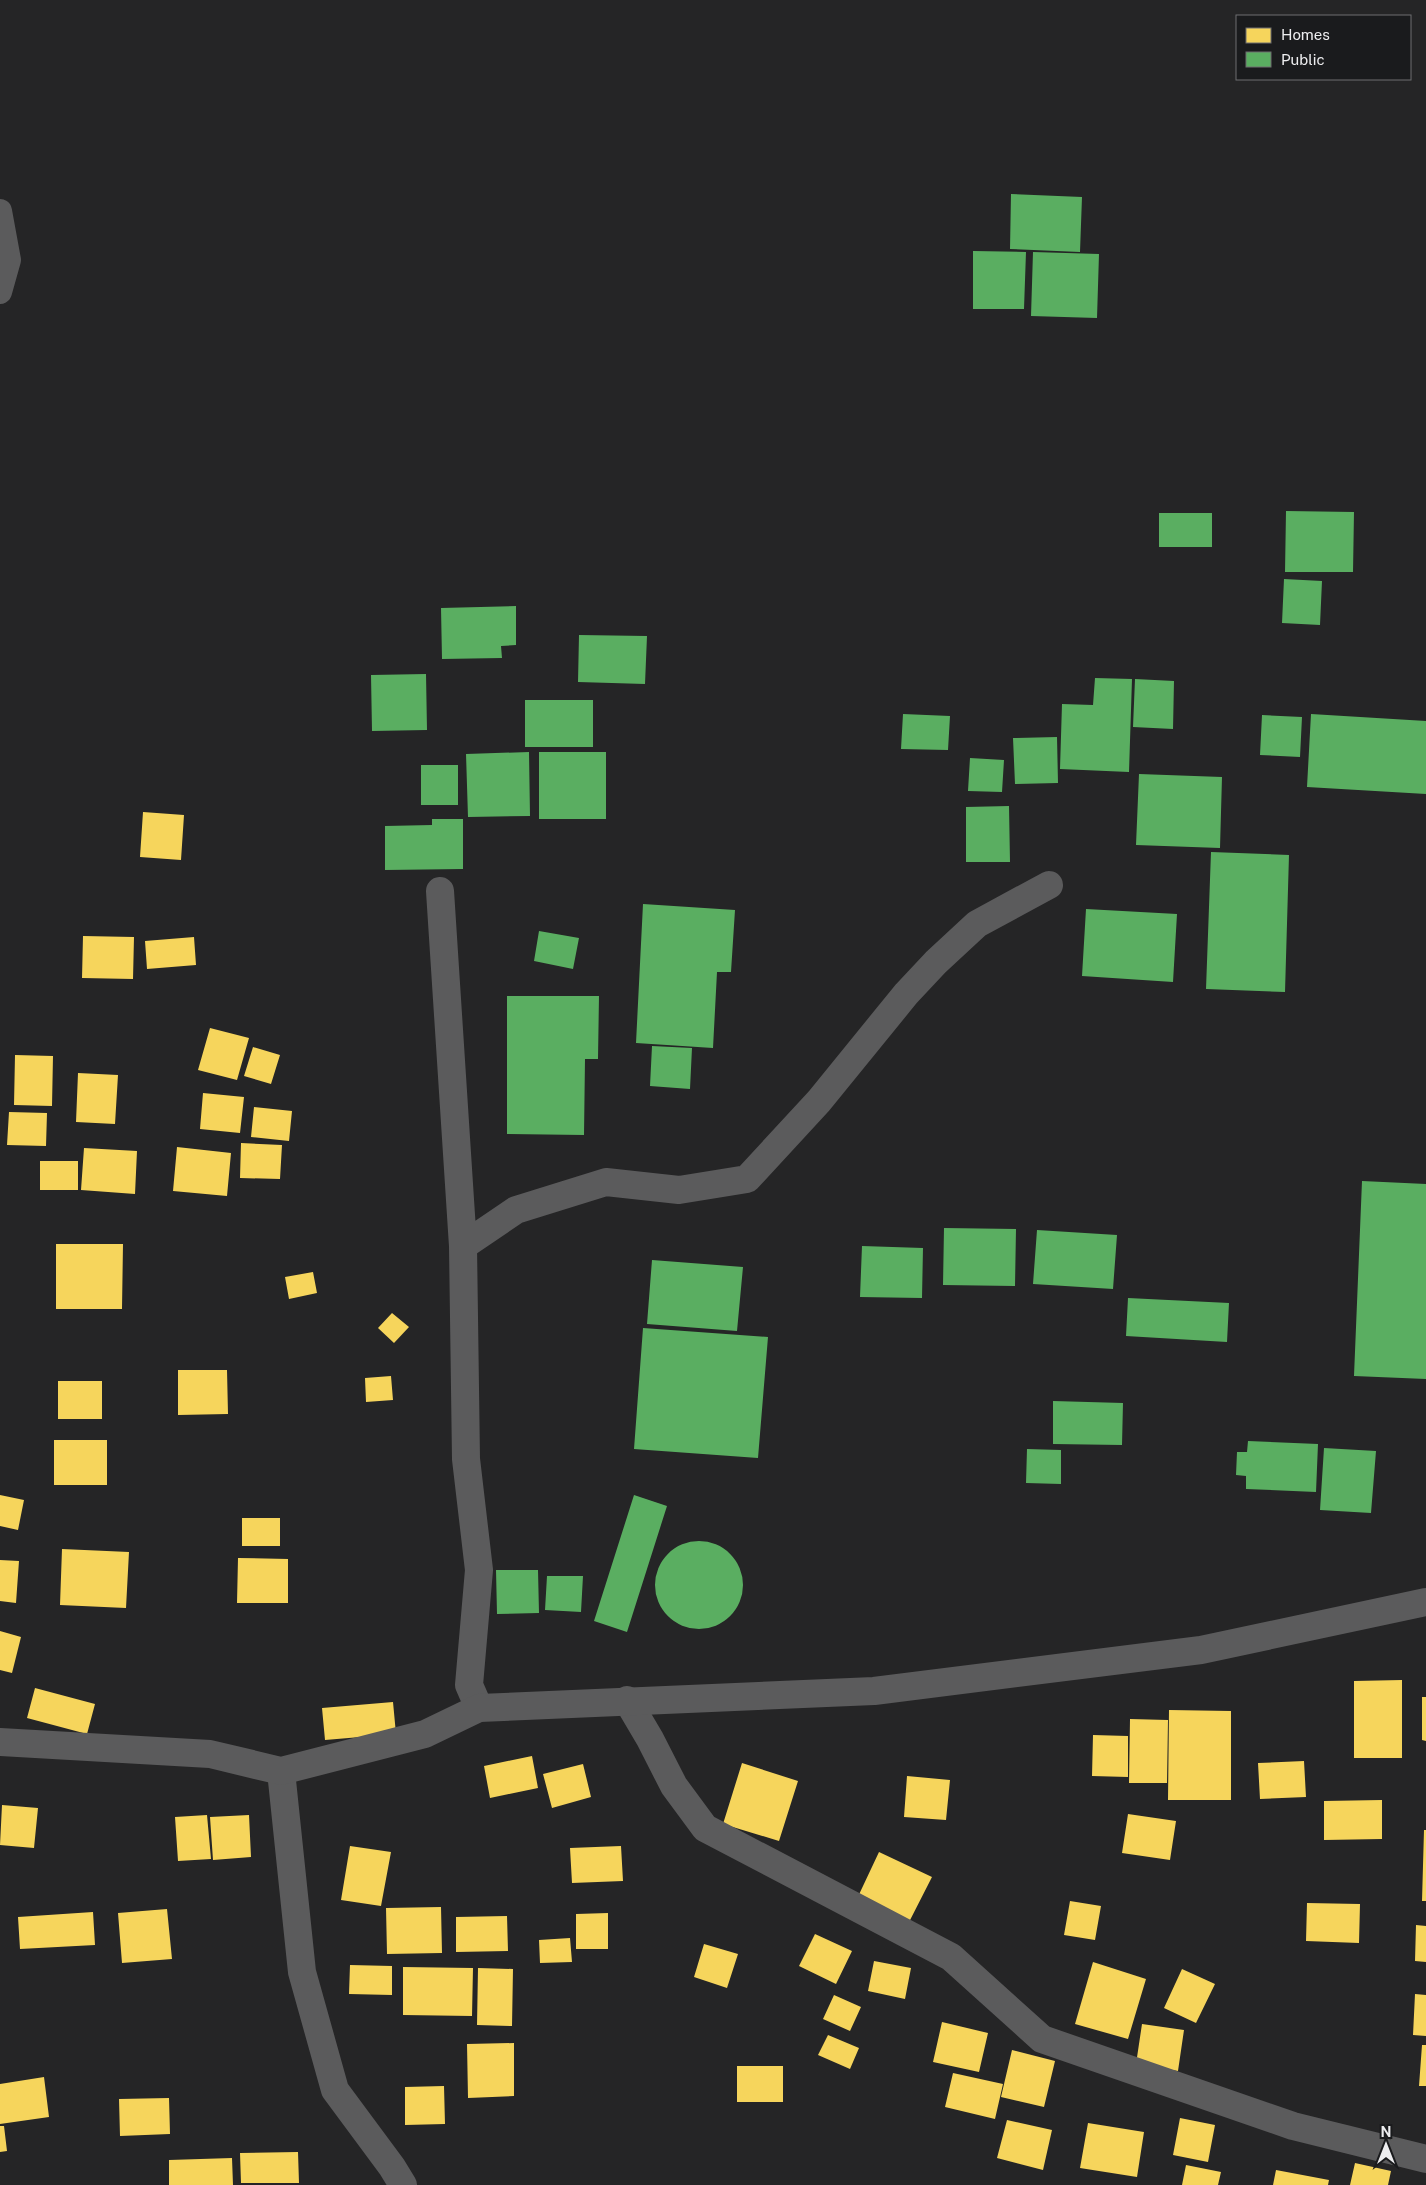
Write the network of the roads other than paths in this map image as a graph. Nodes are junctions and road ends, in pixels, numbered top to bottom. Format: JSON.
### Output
{"nodes":[{"id":1,"x":0,"y":211,"type":"edge"},
{"id":2,"x":0,"y":292,"type":"edge"},
{"id":3,"x":1049,"y":885,"type":"dead end"},
{"id":4,"x":440,"y":891,"type":"dead end"},
{"id":5,"x":463,"y":1246,"type":"junction"},
{"id":6,"x":1426,"y":1602,"type":"edge"},
{"id":7,"x":627,"y":1700,"type":"junction"},
{"id":8,"x":480,"y":1708,"type":"junction"},
{"id":9,"x":0,"y":1742,"type":"edge"},
{"id":10,"x":281,"y":1771,"type":"junction"},
{"id":11,"x":1426,"y":2159,"type":"edge"},
{"id":12,"x":403,"y":2185,"type":"edge"}],
"edges":[{"from":1,"to":2,"type":"lane"},
{"from":3,"to":5,"type":"street"},
{"from":4,"to":5,"type":"street"},
{"from":5,"to":8,"type":"street"},
{"from":6,"to":7,"type":"street"},
{"from":7,"to":8,"type":"street"},
{"from":7,"to":11,"type":"street"},
{"from":8,"to":10,"type":"street"},
{"from":9,"to":10,"type":"street"},
{"from":10,"to":12,"type":"street"}]}
